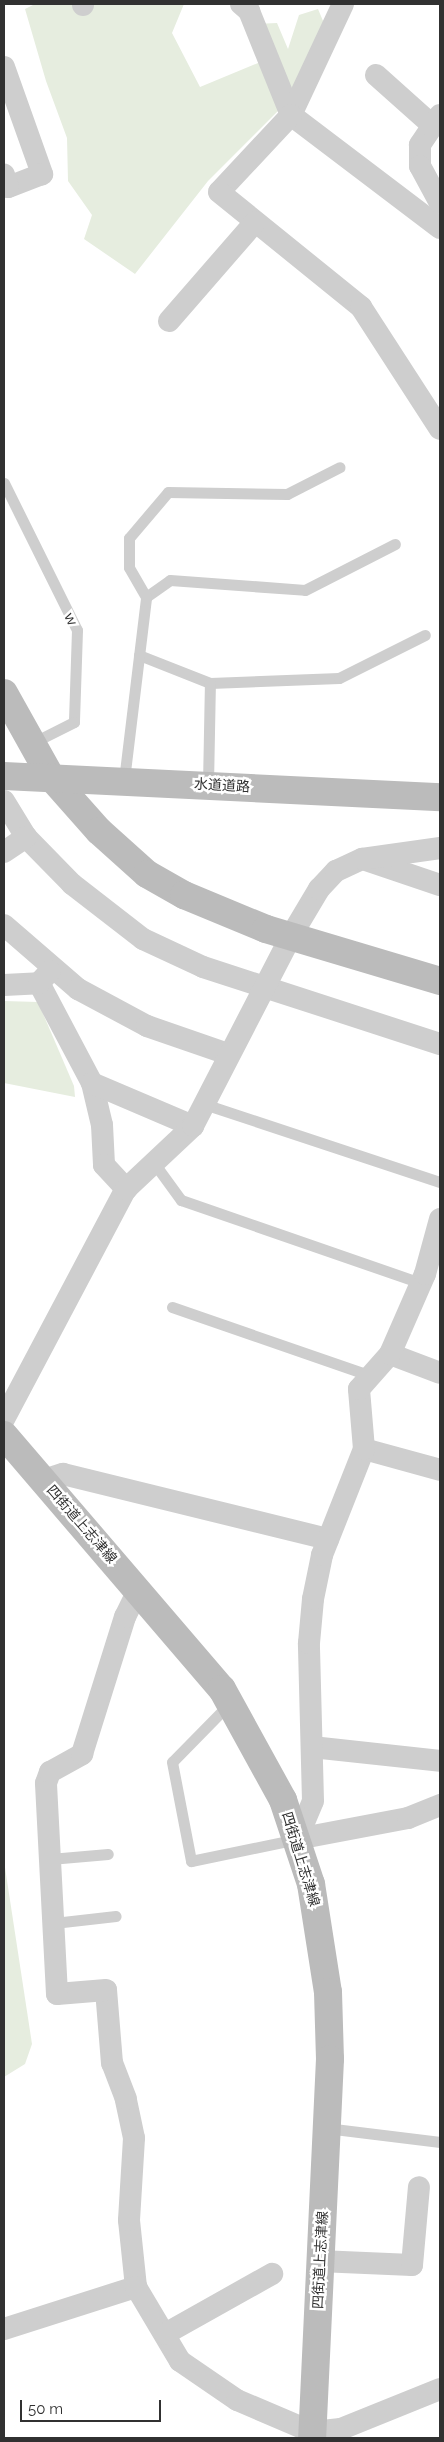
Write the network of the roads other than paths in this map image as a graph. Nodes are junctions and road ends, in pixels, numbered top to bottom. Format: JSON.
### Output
{"nodes":[{"id":1,"x":241,"y":4,"type":"edge"},
{"id":2,"x":343,"y":4,"type":"edge"},
{"id":3,"x":4,"y":67,"type":"edge"},
{"id":4,"x":376,"y":74,"type":"dead end"},
{"id":5,"x":291,"y":115,"type":"junction"},
{"id":6,"x":437,"y":121,"type":"edge"},
{"id":7,"x":4,"y":175,"type":"edge"},
{"id":8,"x":440,"y":203,"type":"edge"},
{"id":9,"x":255,"y":222,"type":"junction"},
{"id":10,"x":440,"y":228,"type":"edge"},
{"id":11,"x":169,"y":321,"type":"dead end"},
{"id":12,"x":440,"y":430,"type":"edge"},
{"id":13,"x":340,"y":467,"type":"dead end"},
{"id":14,"x":4,"y":483,"type":"edge"},
{"id":15,"x":395,"y":544,"type":"dead end"},
{"id":16,"x":146,"y":597,"type":"junction"},
{"id":17,"x":425,"y":635,"type":"dead end"},
{"id":18,"x":139,"y":655,"type":"junction"},
{"id":19,"x":210,"y":682,"type":"junction"},
{"id":20,"x":4,"y":693,"type":"edge"},
{"id":21,"x":31,"y":743,"type":"junction"},
{"id":22,"x":4,"y":776,"type":"edge"},
{"id":23,"x":51,"y":778,"type":"junction"},
{"id":24,"x":124,"y":780,"type":"junction"},
{"id":25,"x":208,"y":784,"type":"junction"},
{"id":26,"x":440,"y":797,"type":"edge"},
{"id":27,"x":4,"y":801,"type":"edge"},
{"id":28,"x":26,"y":837,"type":"junction"},
{"id":29,"x":440,"y":848,"type":"edge"},
{"id":30,"x":4,"y":852,"type":"edge"},
{"id":31,"x":362,"y":859,"type":"junction"},
{"id":32,"x":440,"y":885,"type":"edge"},
{"id":33,"x":4,"y":925,"type":"edge"},
{"id":34,"x":291,"y":936,"type":"junction"},
{"id":35,"x":46,"y":975,"type":"junction"},
{"id":36,"x":440,"y":981,"type":"edge"},
{"id":37,"x":4,"y":985,"type":"edge"},
{"id":38,"x":265,"y":988,"type":"junction"},
{"id":39,"x":440,"y":1044,"type":"edge"},
{"id":40,"x":228,"y":1054,"type":"junction"},
{"id":41,"x":92,"y":1083,"type":"junction"},
{"id":42,"x":204,"y":1104,"type":"junction"},
{"id":43,"x":193,"y":1126,"type":"junction"},
{"id":44,"x":154,"y":1163,"type":"junction"},
{"id":45,"x":440,"y":1182,"type":"edge"},
{"id":46,"x":126,"y":1189,"type":"junction"},
{"id":47,"x":440,"y":1219,"type":"edge"},
{"id":48,"x":421,"y":1283,"type":"junction"},
{"id":49,"x":172,"y":1308,"type":"dead end"},
{"id":50,"x":390,"y":1354,"type":"junction"},
{"id":51,"x":440,"y":1372,"type":"edge"},
{"id":52,"x":371,"y":1376,"type":"junction"},
{"id":53,"x":4,"y":1434,"type":"edge"},
{"id":54,"x":364,"y":1449,"type":"junction"},
{"id":55,"x":440,"y":1470,"type":"edge"},
{"id":56,"x":44,"y":1480,"type":"junction"},
{"id":57,"x":328,"y":1540,"type":"junction"},
{"id":58,"x":138,"y":1590,"type":"junction"},
{"id":59,"x":230,"y":1703,"type":"junction"},
{"id":60,"x":312,"y":1747,"type":"junction"},
{"id":61,"x":440,"y":1761,"type":"edge"},
{"id":62,"x":440,"y":1805,"type":"edge"},
{"id":63,"x":297,"y":1839,"type":"junction"},
{"id":64,"x":108,"y":1854,"type":"dead end"},
{"id":65,"x":50,"y":1859,"type":"junction"},
{"id":66,"x":116,"y":1916,"type":"dead end"},
{"id":67,"x":54,"y":1923,"type":"junction"},
{"id":68,"x":326,"y":2128,"type":"junction"},
{"id":69,"x":440,"y":2142,"type":"edge"},
{"id":70,"x":420,"y":2186,"type":"dead end"},
{"id":71,"x":319,"y":2262,"type":"junction"},
{"id":72,"x":272,"y":2274,"type":"dead end"},
{"id":73,"x":136,"y":2287,"type":"junction"},
{"id":74,"x":4,"y":2329,"type":"edge"},
{"id":75,"x":165,"y":2334,"type":"junction"},
{"id":76,"x":440,"y":2389,"type":"edge"},
{"id":77,"x":312,"y":2435,"type":"edge"}],
"edges":[{"from":1,"to":5,"type":"street"},
{"from":2,"to":5,"type":"street"},
{"from":3,"to":7,"type":"street"},
{"from":4,"to":6,"type":"street"},
{"from":5,"to":9,"type":"street"},
{"from":5,"to":10,"type":"street"},
{"from":6,"to":8,"type":"street"},
{"from":9,"to":11,"type":"street"},
{"from":9,"to":12,"type":"street"},
{"from":13,"to":16,"type":"lane"},
{"from":14,"to":21,"type":"lane","name":"ｗ"},
{"from":15,"to":16,"type":"lane"},
{"from":16,"to":18,"type":"lane"},
{"from":17,"to":19,"type":"lane"},
{"from":18,"to":19,"type":"lane"},
{"from":18,"to":24,"type":"lane"},
{"from":19,"to":25,"type":"lane"},
{"from":20,"to":21,"type":"main road"},
{"from":21,"to":23,"type":"main road"},
{"from":22,"to":23,"type":"main road","name":"水道道路"},
{"from":23,"to":24,"type":"main road","name":"水道道路"},
{"from":23,"to":34,"type":"main road"},
{"from":24,"to":25,"type":"main road","name":"水道道路"},
{"from":25,"to":26,"type":"main road","name":"水道道路"},
{"from":27,"to":28,"type":"street"},
{"from":28,"to":30,"type":"street"},
{"from":28,"to":38,"type":"street"},
{"from":29,"to":31,"type":"street"},
{"from":31,"to":32,"type":"street"},
{"from":31,"to":34,"type":"street"},
{"from":33,"to":35,"type":"street"},
{"from":34,"to":36,"type":"main road"},
{"from":34,"to":38,"type":"street"},
{"from":35,"to":37,"type":"street"},
{"from":35,"to":40,"type":"street"},
{"from":35,"to":41,"type":"street"},
{"from":38,"to":39,"type":"street"},
{"from":38,"to":40,"type":"street"},
{"from":40,"to":42,"type":"street"},
{"from":41,"to":43,"type":"street"},
{"from":41,"to":46,"type":"street"},
{"from":42,"to":43,"type":"street"},
{"from":42,"to":45,"type":"lane"},
{"from":43,"to":44,"type":"street"},
{"from":44,"to":46,"type":"street"},
{"from":44,"to":48,"type":"lane"},
{"from":46,"to":53,"type":"street"},
{"from":47,"to":48,"type":"street"},
{"from":48,"to":50,"type":"street"},
{"from":49,"to":52,"type":"lane"},
{"from":50,"to":51,"type":"street"},
{"from":50,"to":52,"type":"street"},
{"from":52,"to":54,"type":"street"},
{"from":53,"to":56,"type":"main road","name":"四街道上志津線"},
{"from":54,"to":55,"type":"street"},
{"from":54,"to":57,"type":"street"},
{"from":56,"to":57,"type":"street"},
{"from":56,"to":58,"type":"main road","name":"四街道上志津線"},
{"from":57,"to":60,"type":"street"},
{"from":58,"to":59,"type":"main road","name":"四街道上志津線"},
{"from":58,"to":65,"type":"street"},
{"from":59,"to":63,"type":"main road","name":"四街道上志津線"},
{"from":59,"to":63,"type":"lane"},
{"from":60,"to":61,"type":"street"},
{"from":60,"to":63,"type":"street"},
{"from":62,"to":63,"type":"street"},
{"from":63,"to":68,"type":"main road","name":"四街道上志津線"},
{"from":64,"to":65,"type":"lane"},
{"from":65,"to":67,"type":"street"},
{"from":66,"to":67,"type":"lane"},
{"from":67,"to":73,"type":"street"},
{"from":68,"to":69,"type":"lane"},
{"from":68,"to":71,"type":"main road","name":"四街道上志津線"},
{"from":70,"to":71,"type":"street"},
{"from":71,"to":77,"type":"main road","name":"四街道上志津線"},
{"from":72,"to":75,"type":"street"},
{"from":73,"to":74,"type":"street"},
{"from":73,"to":75,"type":"street"},
{"from":75,"to":77,"type":"street"},
{"from":76,"to":77,"type":"street"}]}
